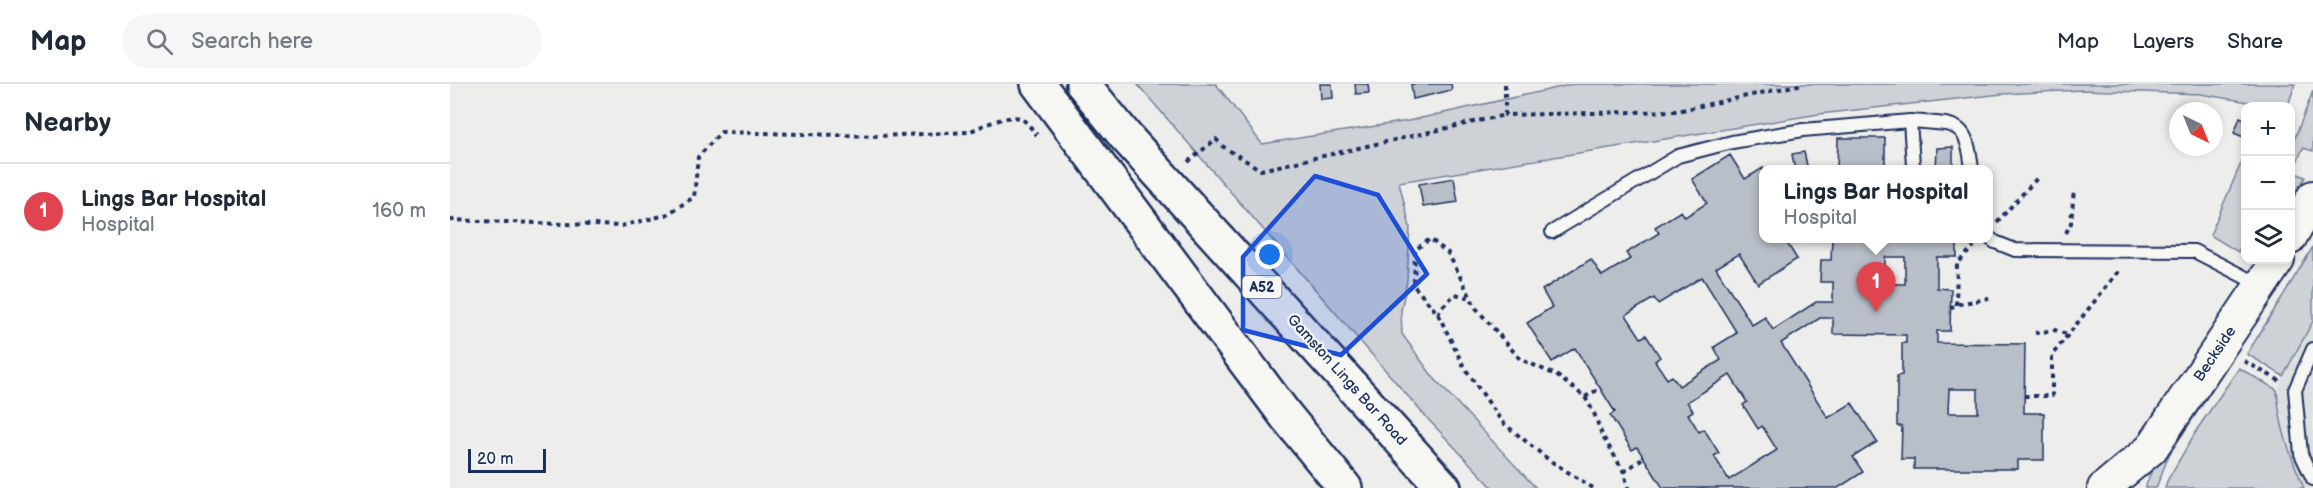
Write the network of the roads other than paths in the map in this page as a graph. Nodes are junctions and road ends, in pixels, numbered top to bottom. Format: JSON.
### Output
{"nodes":[{"id":1,"x":1038,"y":84,"type":"edge"},
{"id":2,"x":1083,"y":84,"type":"edge"},
{"id":3,"x":1910,"y":121,"type":"junction"},
{"id":4,"x":1913,"y":165,"type":"dead end"},
{"id":5,"x":1971,"y":165,"type":"edge"},
{"id":6,"x":2313,"y":197,"type":"edge"},
{"id":7,"x":2295,"y":229,"type":"edge"},
{"id":8,"x":1552,"y":232,"type":"dead end"},
{"id":9,"x":1993,"y":236,"type":"edge"},
{"id":10,"x":2276,"y":264,"type":"edge"},
{"id":11,"x":2262,"y":286,"type":"junction"},
{"id":12,"x":2313,"y":349,"type":"edge"},
{"id":13,"x":1340,"y":372,"type":"junction"},
{"id":14,"x":2151,"y":448,"type":"junction"},
{"id":15,"x":2313,"y":479,"type":"edge"},
{"id":16,"x":1345,"y":488,"type":"edge"},
{"id":17,"x":1444,"y":488,"type":"edge"},
{"id":18,"x":1467,"y":488,"type":"edge"},
{"id":19,"x":2104,"y":488,"type":"edge"},
{"id":20,"x":2139,"y":488,"type":"edge"}],
"edges":[{"from":1,"to":16,"type":"highway"},
{"from":2,"to":13,"type":"highway","name":"Gamston Lings Bar Road","number":"A52"},
{"from":3,"to":4,"type":"lane"},
{"from":3,"to":5,"type":"lane"},
{"from":3,"to":8,"type":"lane"},
{"from":6,"to":7,"type":"street"},
{"from":9,"to":11,"type":"lane"},
{"from":10,"to":11,"type":"street","name":"Beckside"},
{"from":11,"to":14,"type":"street","name":"Beckside"},
{"from":12,"to":15,"type":"lane"},
{"from":13,"to":17,"type":"highway","name":"Gamston Lings Bar Road","number":"A52"},
{"from":13,"to":18,"type":"highway"},
{"from":14,"to":19,"type":"street","name":"Beckside"},
{"from":14,"to":20,"type":"street","name":"Beckside"}]}
